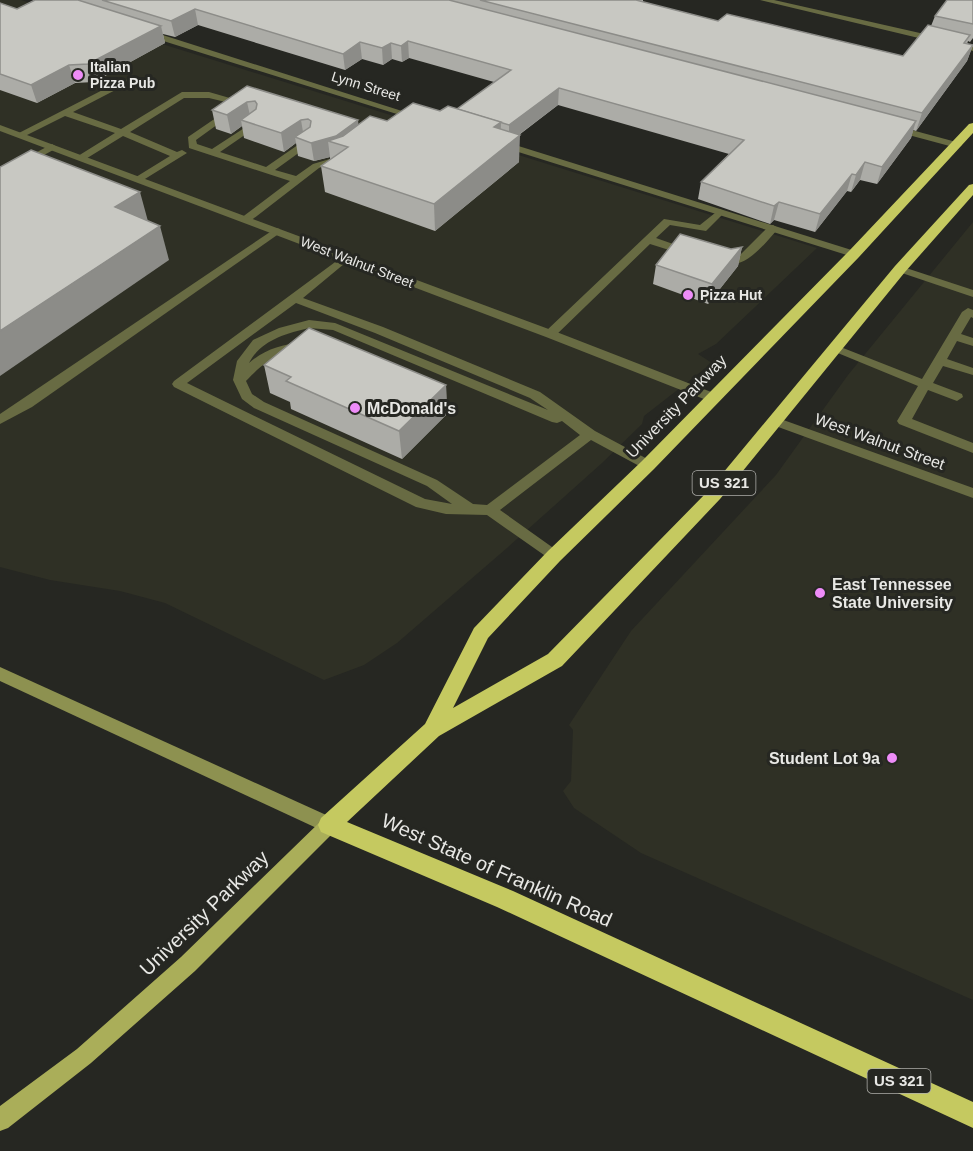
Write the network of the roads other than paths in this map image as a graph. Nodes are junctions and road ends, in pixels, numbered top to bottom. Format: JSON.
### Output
{"nodes":[{"id":1,"x":764,"y":0,"type":"edge"},
{"id":2,"x":130,"y":28,"type":"edge"},
{"id":3,"x":973,"y":48,"type":"edge"},
{"id":4,"x":124,"y":82,"type":"dead end"},
{"id":5,"x":63,"y":112,"type":"junction"},
{"id":6,"x":425,"y":120,"type":"edge"},
{"id":7,"x":255,"y":124,"type":"edge"},
{"id":8,"x":973,"y":126,"type":"edge"},
{"id":9,"x":887,"y":127,"type":"edge"},
{"id":10,"x":0,"y":128,"type":"edge"},
{"id":11,"x":122,"y":132,"type":"junction"},
{"id":12,"x":20,"y":135,"type":"junction"},
{"id":13,"x":493,"y":141,"type":"edge"},
{"id":14,"x":308,"y":142,"type":"edge"},
{"id":15,"x":957,"y":145,"type":"junction"},
{"id":16,"x":192,"y":146,"type":"junction"},
{"id":17,"x":52,"y":147,"type":"junction"},
{"id":18,"x":214,"y":152,"type":"junction"},
{"id":19,"x":349,"y":153,"type":"edge"},
{"id":20,"x":178,"y":156,"type":"junction"},
{"id":21,"x":81,"y":158,"type":"junction"},
{"id":22,"x":268,"y":170,"type":"junction"},
{"id":23,"x":0,"y":176,"type":"edge"},
{"id":24,"x":140,"y":179,"type":"junction"},
{"id":25,"x":297,"y":180,"type":"junction"},
{"id":26,"x":973,"y":188,"type":"edge"},
{"id":27,"x":720,"y":212,"type":"junction"},
{"id":28,"x":245,"y":220,"type":"junction"},
{"id":29,"x":773,"y":228,"type":"junction"},
{"id":30,"x":276,"y":231,"type":"junction"},
{"id":31,"x":647,"y":239,"type":"junction"},
{"id":32,"x":854,"y":254,"type":"junction"},
{"id":33,"x":346,"y":258,"type":"junction"},
{"id":34,"x":900,"y":269,"type":"junction"},
{"id":35,"x":973,"y":294,"type":"edge"},
{"id":36,"x":295,"y":298,"type":"junction"},
{"id":37,"x":973,"y":314,"type":"edge"},
{"id":38,"x":550,"y":334,"type":"junction"},
{"id":39,"x":956,"y":336,"type":"junction"},
{"id":40,"x":973,"y":342,"type":"edge"},
{"id":41,"x":374,"y":343,"type":"junction"},
{"id":42,"x":339,"y":344,"type":"edge"},
{"id":43,"x":316,"y":345,"type":"edge"},
{"id":44,"x":834,"y":349,"type":"junction"},
{"id":45,"x":941,"y":361,"type":"junction"},
{"id":46,"x":971,"y":372,"type":"dead end"},
{"id":47,"x":239,"y":380,"type":"junction"},
{"id":48,"x":926,"y":385,"type":"junction"},
{"id":49,"x":957,"y":397,"type":"dead end"},
{"id":50,"x":714,"y":398,"type":"junction"},
{"id":51,"x":0,"y":420,"type":"edge"},
{"id":52,"x":775,"y":421,"type":"junction"},
{"id":53,"x":590,"y":434,"type":"junction"},
{"id":54,"x":973,"y":448,"type":"edge"},
{"id":55,"x":648,"y":465,"type":"junction"},
{"id":56,"x":973,"y":493,"type":"edge"},
{"id":57,"x":470,"y":510,"type":"junction"},
{"id":58,"x":490,"y":510,"type":"junction"},
{"id":59,"x":554,"y":556,"type":"junction"},
{"id":60,"x":0,"y":674,"type":"edge"},
{"id":61,"x":432,"y":730,"type":"junction"},
{"id":62,"x":329,"y":825,"type":"junction"},
{"id":63,"x":973,"y":1115,"type":"edge"},
{"id":64,"x":0,"y":1120,"type":"edge"}],
"edges":[{"from":1,"to":3,"type":"street"},
{"from":2,"to":6,"type":"street","name":"Lynn Street"},
{"from":4,"to":5,"type":"street"},
{"from":5,"to":11,"type":"street"},
{"from":5,"to":12,"type":"street"},
{"from":7,"to":18,"type":"street"},
{"from":8,"to":15,"type":"highway","name":"University Parkway","number":"US 321"},
{"from":9,"to":15,"type":"street"},
{"from":10,"to":12,"type":"street","name":"West Walnut Street"},
{"from":11,"to":16,"type":"street"},
{"from":11,"to":20,"type":"street"},
{"from":11,"to":21,"type":"street"},
{"from":12,"to":17,"type":"street","name":"West Walnut Street"},
{"from":13,"to":27,"type":"street"},
{"from":14,"to":22,"type":"street"},
{"from":15,"to":32,"type":"highway","name":"University Parkway","number":"US 321"},
{"from":16,"to":18,"type":"street"},
{"from":16,"to":20,"type":"street"},
{"from":17,"to":21,"type":"street","name":"West Walnut Street"},
{"from":17,"to":23,"type":"street"},
{"from":18,"to":22,"type":"street"},
{"from":19,"to":25,"type":"street"},
{"from":20,"to":24,"type":"street"},
{"from":21,"to":24,"type":"street","name":"West Walnut Street"},
{"from":22,"to":25,"type":"street"},
{"from":24,"to":28,"type":"street","name":"West Walnut Street"},
{"from":25,"to":28,"type":"street"},
{"from":26,"to":34,"type":"highway","name":"University Parkway","number":"US 321"},
{"from":27,"to":29,"type":"street"},
{"from":27,"to":31,"type":"street"},
{"from":28,"to":30,"type":"street","name":"West Walnut Street"},
{"from":29,"to":31,"type":"street"},
{"from":29,"to":32,"type":"street"},
{"from":30,"to":33,"type":"street","name":"West Walnut Street"},
{"from":30,"to":51,"type":"street"},
{"from":31,"to":38,"type":"street"},
{"from":32,"to":50,"type":"highway","name":"University Parkway","number":"US 321"},
{"from":33,"to":36,"type":"street"},
{"from":33,"to":38,"type":"street","name":"West Walnut Street"},
{"from":34,"to":35,"type":"street"},
{"from":34,"to":44,"type":"highway","name":"University Parkway","number":"US 321"},
{"from":36,"to":53,"type":"street"},
{"from":36,"to":57,"type":"street"},
{"from":37,"to":39,"type":"street"},
{"from":38,"to":50,"type":"street","name":"West Walnut Street"},
{"from":39,"to":40,"type":"street"},
{"from":39,"to":45,"type":"street"},
{"from":41,"to":42,"type":"street"},
{"from":41,"to":47,"type":"street"},
{"from":41,"to":53,"type":"street"},
{"from":43,"to":47,"type":"street"},
{"from":44,"to":48,"type":"street"},
{"from":44,"to":52,"type":"highway","name":"University Parkway","number":"US 321"},
{"from":45,"to":46,"type":"street"},
{"from":45,"to":48,"type":"street"},
{"from":47,"to":57,"type":"street"},
{"from":48,"to":49,"type":"street"},
{"from":48,"to":54,"type":"street"},
{"from":50,"to":55,"type":"highway","name":"University Parkway","number":"US 321"},
{"from":52,"to":56,"type":"street","name":"West Walnut Street"},
{"from":52,"to":61,"type":"highway","name":"University Parkway","number":"US 321"},
{"from":53,"to":55,"type":"street"},
{"from":53,"to":58,"type":"street"},
{"from":55,"to":59,"type":"highway","name":"University Parkway","number":"US 321"},
{"from":57,"to":58,"type":"street"},
{"from":58,"to":59,"type":"street"},
{"from":59,"to":61,"type":"highway","name":"University Parkway","number":"US 321"},
{"from":60,"to":62,"type":"main road","name":"West State of Franklin Road"},
{"from":61,"to":62,"type":"highway","name":"University Parkway","number":"US 321"},
{"from":62,"to":63,"type":"highway","name":"West State of Franklin Road","number":"US 321"},
{"from":62,"to":64,"type":"main road","name":"University Parkway"}]}
